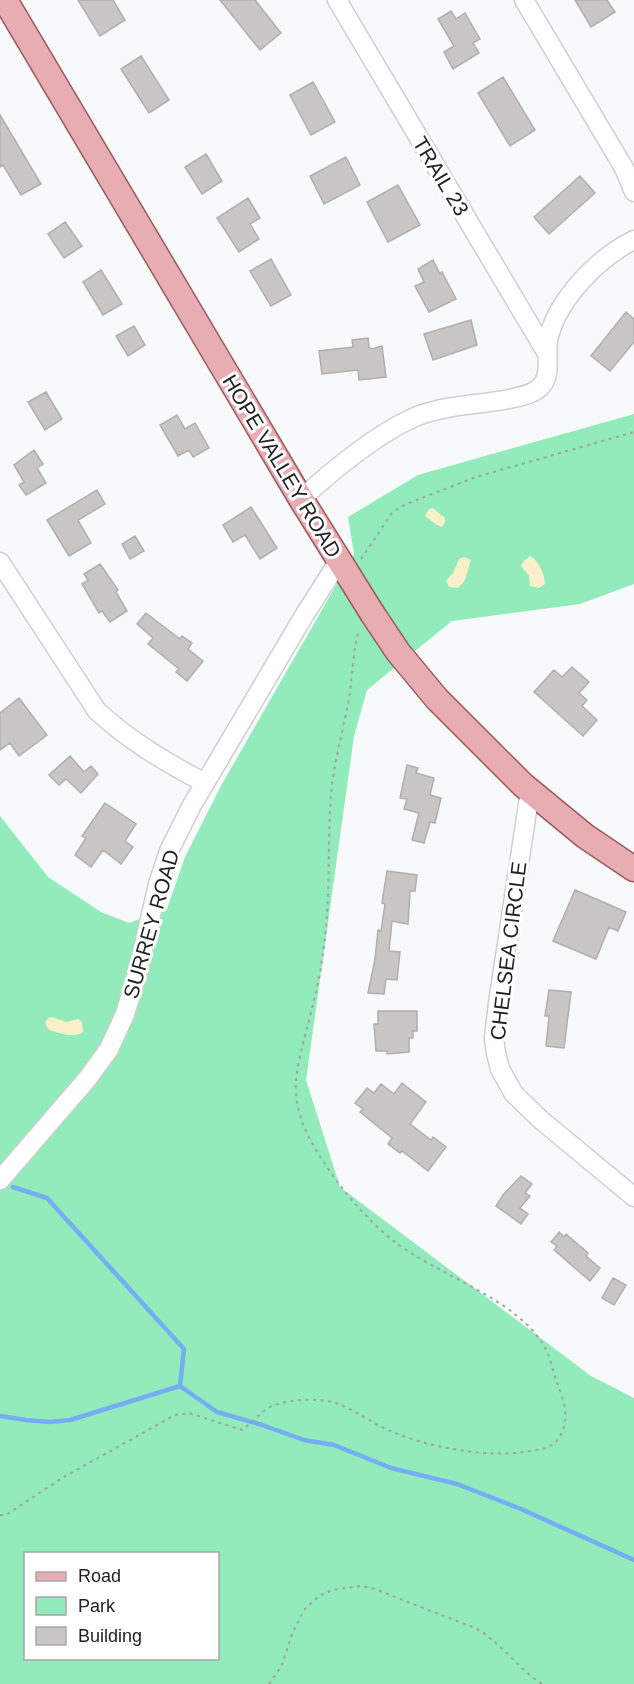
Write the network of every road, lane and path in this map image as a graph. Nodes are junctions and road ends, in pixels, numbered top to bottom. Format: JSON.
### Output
{"nodes":[{"id":1,"x":5,"y":0,"type":"edge"},
{"id":2,"x":337,"y":0,"type":"edge"},
{"id":3,"x":524,"y":0,"type":"edge"},
{"id":4,"x":634,"y":192,"type":"edge"},
{"id":5,"x":634,"y":240,"type":"edge"},
{"id":6,"x":546,"y":352,"type":"junction"},
{"id":7,"x":634,"y":432,"type":"edge"},
{"id":8,"x":301,"y":499,"type":"junction"},
{"id":9,"x":0,"y":562,"type":"edge"},
{"id":10,"x":348,"y":563,"type":"junction"},
{"id":11,"x":361,"y":629,"type":"dead end"},
{"id":12,"x":205,"y":783,"type":"junction"},
{"id":13,"x":530,"y":791,"type":"junction"},
{"id":14,"x":634,"y":869,"type":"edge"},
{"id":15,"x":0,"y":1180,"type":"edge"},
{"id":16,"x":634,"y":1197,"type":"edge"},
{"id":17,"x":0,"y":1515,"type":"edge"},
{"id":18,"x":6,"y":1515,"type":"junction"},
{"id":19,"x":0,"y":1520,"type":"edge"},
{"id":20,"x":268,"y":1684,"type":"edge"},
{"id":21,"x":542,"y":1684,"type":"edge"}],
"edges":[{"from":1,"to":8,"type":"main road","name":"HOPE VALLEY ROAD"},
{"from":2,"to":6,"type":"street","name":"TRAIL 23"},
{"from":3,"to":4,"type":"street"},
{"from":5,"to":6,"type":"street"},
{"from":6,"to":8,"type":"street"},
{"from":7,"to":10,"type":"path"},
{"from":8,"to":10,"type":"main road","name":"HOPE VALLEY ROAD"},
{"from":9,"to":12,"type":"street"},
{"from":10,"to":12,"type":"street","name":"SURREY ROAD"},
{"from":10,"to":13,"type":"main road","name":"HOPE VALLEY ROAD"},
{"from":11,"to":18,"type":"path"},
{"from":12,"to":15,"type":"street","name":"SURREY ROAD"},
{"from":13,"to":14,"type":"main road","name":"HOPE VALLEY ROAD"},
{"from":13,"to":16,"type":"street","name":"CHELSEA CIRCLE"},
{"from":17,"to":18,"type":"path"},
{"from":18,"to":19,"type":"path"},
{"from":20,"to":21,"type":"path"}]}
